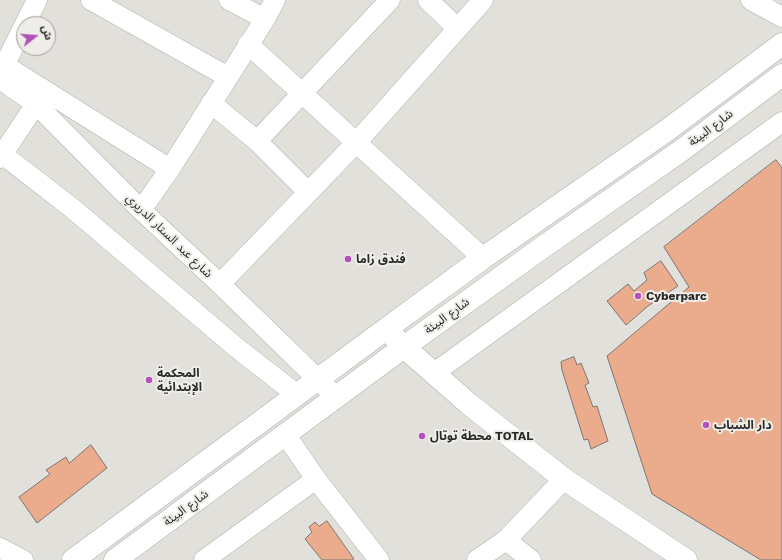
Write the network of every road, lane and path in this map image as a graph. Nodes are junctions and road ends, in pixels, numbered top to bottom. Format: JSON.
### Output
{"nodes":[{"id":1,"x":37,"y":0,"type":"edge"},
{"id":2,"x":91,"y":0,"type":"edge"},
{"id":3,"x":230,"y":0,"type":"edge"},
{"id":4,"x":275,"y":0,"type":"edge"},
{"id":5,"x":390,"y":0,"type":"edge"},
{"id":6,"x":428,"y":0,"type":"edge"},
{"id":7,"x":483,"y":0,"type":"edge"},
{"id":8,"x":752,"y":0,"type":"edge"},
{"id":9,"x":29,"y":16,"type":"edge"},
{"id":10,"x":782,"y":17,"type":"edge"},
{"id":11,"x":265,"y":19,"type":"junction"},
{"id":12,"x":457,"y":28,"type":"junction"},
{"id":13,"x":16,"y":43,"type":"edge"},
{"id":14,"x":248,"y":44,"type":"junction"},
{"id":15,"x":782,"y":44,"type":"edge"},
{"id":16,"x":1,"y":73,"type":"edge"},
{"id":17,"x":782,"y":75,"type":"edge"},
{"id":18,"x":228,"y":76,"type":"junction"},
{"id":19,"x":302,"y":93,"type":"junction"},
{"id":20,"x":212,"y":103,"type":"junction"},
{"id":21,"x":36,"y":104,"type":"junction"},
{"id":22,"x":782,"y":122,"type":"edge"},
{"id":23,"x":666,"y":131,"type":"junction"},
{"id":24,"x":257,"y":141,"type":"junction"},
{"id":25,"x":356,"y":143,"type":"junction"},
{"id":26,"x":682,"y":150,"type":"junction"},
{"id":27,"x":1,"y":156,"type":"edge"},
{"id":28,"x":170,"y":169,"type":"junction"},
{"id":29,"x":308,"y":192,"type":"junction"},
{"id":30,"x":141,"y":210,"type":"junction"},
{"id":31,"x":528,"y":227,"type":"junction"},
{"id":32,"x":543,"y":247,"type":"junction"},
{"id":33,"x":483,"y":258,"type":"junction"},
{"id":34,"x":220,"y":284,"type":"junction"},
{"id":35,"x":386,"y":329,"type":"junction"},
{"id":36,"x":404,"y":347,"type":"junction"},
{"id":37,"x":434,"y":373,"type":"junction"},
{"id":38,"x":317,"y":379,"type":"junction"},
{"id":39,"x":296,"y":394,"type":"junction"},
{"id":40,"x":336,"y":397,"type":"junction"},
{"id":41,"x":285,"y":434,"type":"junction"},
{"id":42,"x":316,"y":479,"type":"junction"},
{"id":43,"x":564,"y":479,"type":"junction"},
{"id":44,"x":506,"y":540,"type":"junction"},
{"id":45,"x":0,"y":548,"type":"edge"},
{"id":46,"x":23,"y":560,"type":"edge"},
{"id":47,"x":73,"y":560,"type":"edge"},
{"id":48,"x":115,"y":560,"type":"edge"},
{"id":49,"x":204,"y":560,"type":"edge"},
{"id":50,"x":379,"y":560,"type":"edge"},
{"id":51,"x":477,"y":560,"type":"edge"},
{"id":52,"x":531,"y":560,"type":"edge"},
{"id":53,"x":686,"y":560,"type":"edge"}],
"edges":[{"from":1,"to":9,"type":"street"},
{"from":2,"to":18,"type":"street"},
{"from":3,"to":11,"type":"street"},
{"from":4,"to":11,"type":"street"},
{"from":5,"to":19,"type":"street"},
{"from":6,"to":12,"type":"street"},
{"from":7,"to":12,"type":"street"},
{"from":8,"to":10,"type":"street"},
{"from":11,"to":14,"type":"street"},
{"from":12,"to":25,"type":"street"},
{"from":13,"to":16,"type":"street"},
{"from":14,"to":18,"type":"street"},
{"from":14,"to":19,"type":"street"},
{"from":15,"to":23,"type":"main road"},
{"from":16,"to":21,"type":"street","name":"شارع عبد الستار الدريري"},
{"from":16,"to":28,"type":"street"},
{"from":17,"to":26,"type":"main road","name":"شارع البيئة"},
{"from":18,"to":20,"type":"street"},
{"from":19,"to":24,"type":"street"},
{"from":19,"to":25,"type":"street"},
{"from":20,"to":24,"type":"street"},
{"from":20,"to":28,"type":"street"},
{"from":21,"to":27,"type":"street"},
{"from":21,"to":30,"type":"street","name":"شارع عبد الستار الدريري"},
{"from":22,"to":37,"type":"street"},
{"from":23,"to":26,"type":"main road"},
{"from":23,"to":31,"type":"main road"},
{"from":24,"to":29,"type":"street"},
{"from":25,"to":29,"type":"street"},
{"from":25,"to":33,"type":"street"},
{"from":26,"to":32,"type":"main road","name":"شارع البيئة"},
{"from":27,"to":39,"type":"street"},
{"from":28,"to":30,"type":"street"},
{"from":29,"to":34,"type":"street"},
{"from":30,"to":34,"type":"street","name":"شارع عبد الستار الدريري"},
{"from":31,"to":32,"type":"main road"},
{"from":31,"to":33,"type":"main road"},
{"from":32,"to":36,"type":"main road","name":"شارع البيئة"},
{"from":33,"to":35,"type":"main road"},
{"from":34,"to":38,"type":"street","name":"شارع عبد الستار الدريري"},
{"from":35,"to":36,"type":"main road"},
{"from":35,"to":38,"type":"main road"},
{"from":36,"to":37,"type":"main road"},
{"from":36,"to":40,"type":"main road","name":"شارع البيئة"},
{"from":37,"to":43,"type":"main road"},
{"from":38,"to":39,"type":"main road"},
{"from":38,"to":40,"type":"street","name":"شارع عبد الستار الدريري"},
{"from":39,"to":47,"type":"main road"},
{"from":40,"to":41,"type":"main road","name":"شارع البيئة"},
{"from":41,"to":42,"type":"street"},
{"from":41,"to":48,"type":"main road","name":"شارع البيئة"},
{"from":42,"to":49,"type":"street"},
{"from":42,"to":50,"type":"street"},
{"from":43,"to":44,"type":"street"},
{"from":43,"to":53,"type":"main road"},
{"from":44,"to":51,"type":"street"},
{"from":44,"to":52,"type":"street"},
{"from":45,"to":46,"type":"street"}]}
